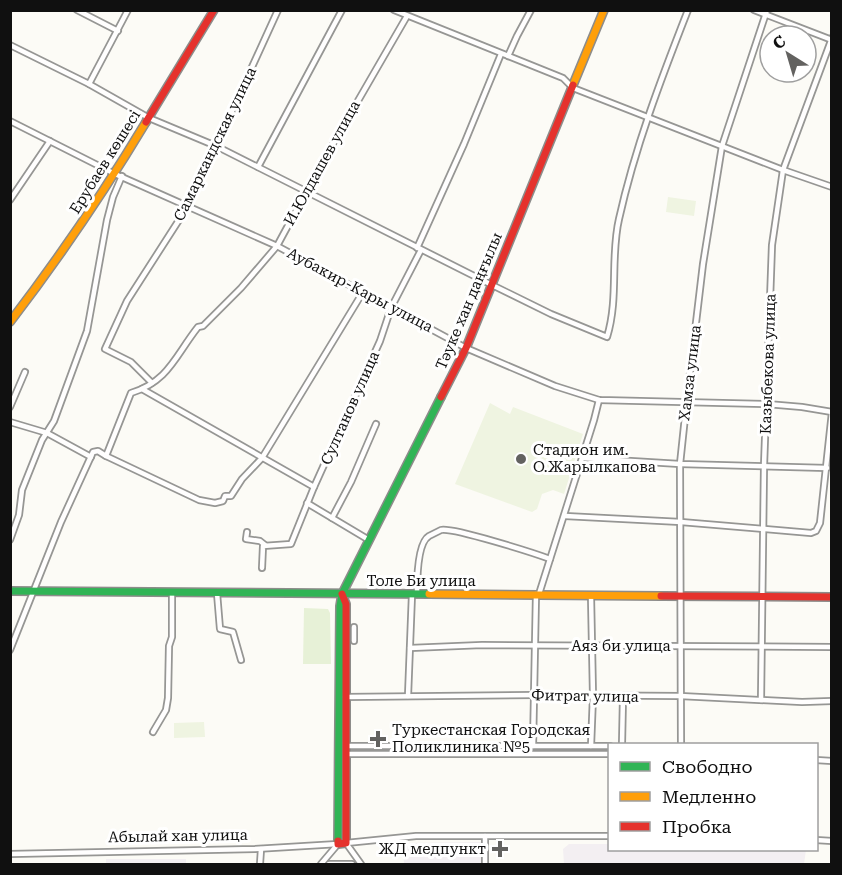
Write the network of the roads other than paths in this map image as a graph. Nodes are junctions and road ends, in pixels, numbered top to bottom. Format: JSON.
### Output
{"nodes":[{"id":1,"x":77,"y":10,"type":"edge"},
{"id":2,"x":128,"y":10,"type":"edge"},
{"id":3,"x":214,"y":10,"type":"edge"},
{"id":4,"x":278,"y":10,"type":"edge"},
{"id":5,"x":342,"y":10,"type":"edge"},
{"id":6,"x":394,"y":10,"type":"edge"},
{"id":7,"x":531,"y":10,"type":"edge"},
{"id":8,"x":604,"y":10,"type":"edge"},
{"id":9,"x":688,"y":10,"type":"edge"},
{"id":10,"x":754,"y":10,"type":"edge"},
{"id":11,"x":766,"y":13,"type":"edge"},
{"id":12,"x":407,"y":16,"type":"junction"},
{"id":13,"x":118,"y":32,"type":"junction"},
{"id":14,"x":831,"y":39,"type":"edge"},
{"id":15,"x":10,"y":45,"type":"edge"},
{"id":16,"x":501,"y":54,"type":"junction"},
{"id":17,"x":508,"y":56,"type":"junction"},
{"id":18,"x":89,"y":84,"type":"junction"},
{"id":19,"x":573,"y":88,"type":"junction"},
{"id":20,"x":647,"y":116,"type":"junction"},
{"id":21,"x":149,"y":118,"type":"junction"},
{"id":22,"x":10,"y":121,"type":"edge"},
{"id":23,"x":17,"y":124,"type":"junction"},
{"id":24,"x":10,"y":126,"type":"edge"},
{"id":25,"x":50,"y":141,"type":"junction"},
{"id":26,"x":216,"y":146,"type":"junction"},
{"id":27,"x":722,"y":146,"type":"junction"},
{"id":28,"x":258,"y":167,"type":"junction"},
{"id":29,"x":783,"y":170,"type":"junction"},
{"id":30,"x":119,"y":175,"type":"junction"},
{"id":31,"x":831,"y":187,"type":"edge"},
{"id":32,"x":306,"y":192,"type":"junction"},
{"id":33,"x":10,"y":200,"type":"edge"},
{"id":34,"x":188,"y":206,"type":"junction"},
{"id":35,"x":277,"y":246,"type":"junction"},
{"id":36,"x":419,"y":249,"type":"junction"},
{"id":37,"x":492,"y":285,"type":"junction"},
{"id":38,"x":363,"y":292,"type":"junction"},
{"id":39,"x":391,"y":308,"type":"junction"},
{"id":40,"x":10,"y":322,"type":"edge"},
{"id":41,"x":466,"y":348,"type":"junction"},
{"id":42,"x":25,"y":372,"type":"dead end"},
{"id":43,"x":152,"y":383,"type":"junction"},
{"id":44,"x":142,"y":389,"type":"junction"},
{"id":45,"x":599,"y":400,"type":"junction"},
{"id":46,"x":686,"y":402,"type":"junction"},
{"id":47,"x":767,"y":404,"type":"junction"},
{"id":48,"x":10,"y":407,"type":"edge"},
{"id":49,"x":831,"y":412,"type":"edge"},
{"id":50,"x":10,"y":422,"type":"edge"},
{"id":51,"x":376,"y":424,"type":"dead end"},
{"id":52,"x":48,"y":433,"type":"junction"},
{"id":53,"x":106,"y":456,"type":"junction"},
{"id":54,"x":91,"y":458,"type":"junction"},
{"id":55,"x":262,"y":458,"type":"junction"},
{"id":56,"x":582,"y":458,"type":"junction"},
{"id":57,"x":680,"y":464,"type":"junction"},
{"id":58,"x":764,"y":466,"type":"junction"},
{"id":59,"x":826,"y":468,"type":"junction"},
{"id":60,"x":314,"y":487,"type":"junction"},
{"id":61,"x":307,"y":503,"type":"junction"},
{"id":62,"x":565,"y":516,"type":"junction"},
{"id":63,"x":332,"y":518,"type":"junction"},
{"id":64,"x":681,"y":522,"type":"junction"},
{"id":65,"x":12,"y":530,"type":"edge"},
{"id":66,"x":762,"y":530,"type":"junction"},
{"id":67,"x":247,"y":532,"type":"dead end"},
{"id":68,"x":10,"y":540,"type":"edge"},
{"id":69,"x":369,"y":540,"type":"junction"},
{"id":70,"x":265,"y":546,"type":"junction"},
{"id":71,"x":550,"y":559,"type":"junction"},
{"id":72,"x":262,"y":568,"type":"dead end"},
{"id":73,"x":10,"y":591,"type":"edge"},
{"id":74,"x":33,"y":591,"type":"junction"},
{"id":75,"x":172,"y":593,"type":"junction"},
{"id":76,"x":217,"y":593,"type":"junction"},
{"id":77,"x":342,"y":594,"type":"junction"},
{"id":78,"x":415,"y":594,"type":"junction"},
{"id":79,"x":538,"y":594,"type":"junction"},
{"id":80,"x":679,"y":595,"type":"junction"},
{"id":81,"x":591,"y":596,"type":"junction"},
{"id":82,"x":763,"y":597,"type":"junction"},
{"id":83,"x":831,"y":597,"type":"edge"},
{"id":84,"x":354,"y":627,"type":"dead end"},
{"id":85,"x":354,"y":641,"type":"dead end"},
{"id":86,"x":592,"y":645,"type":"junction"},
{"id":87,"x":536,"y":646,"type":"junction"},
{"id":88,"x":680,"y":646,"type":"junction"},
{"id":89,"x":831,"y":647,"type":"edge"},
{"id":90,"x":410,"y":648,"type":"junction"},
{"id":91,"x":763,"y":648,"type":"junction"},
{"id":92,"x":10,"y":650,"type":"edge"},
{"id":93,"x":240,"y":660,"type":"dead end"},
{"id":94,"x":534,"y":695,"type":"junction"},
{"id":95,"x":408,"y":696,"type":"junction"},
{"id":96,"x":593,"y":696,"type":"junction"},
{"id":97,"x":680,"y":696,"type":"junction"},
{"id":98,"x":342,"y":697,"type":"junction"},
{"id":99,"x":623,"y":697,"type":"junction"},
{"id":100,"x":761,"y":700,"type":"junction"},
{"id":101,"x":831,"y":701,"type":"edge"},
{"id":102,"x":153,"y":732,"type":"dead end"},
{"id":103,"x":622,"y":743,"type":"edge"},
{"id":104,"x":681,"y":743,"type":"edge"},
{"id":105,"x":533,"y":746,"type":"junction"},
{"id":106,"x":591,"y":746,"type":"junction"},
{"id":107,"x":608,"y":746,"type":"edge"},
{"id":108,"x":346,"y":750,"type":"junction"},
{"id":109,"x":608,"y":754,"type":"edge"},
{"id":110,"x":485,"y":836,"type":"junction"},
{"id":111,"x":608,"y":836,"type":"edge"},
{"id":112,"x":342,"y":844,"type":"junction"},
{"id":113,"x":261,"y":849,"type":"junction"},
{"id":114,"x":10,"y":854,"type":"edge"},
{"id":115,"x":260,"y":864,"type":"edge"},
{"id":116,"x":321,"y":864,"type":"edge"},
{"id":117,"x":329,"y":864,"type":"edge"},
{"id":118,"x":352,"y":864,"type":"edge"},
{"id":119,"x":361,"y":864,"type":"edge"},
{"id":120,"x":485,"y":864,"type":"edge"}],
"edges":[{"from":1,"to":13,"type":"street"},
{"from":2,"to":13,"type":"street"},
{"from":3,"to":21,"type":"street","name":"Ерубаев көшесі"},
{"from":4,"to":26,"type":"street","name":"Самаркандская улица"},
{"from":5,"to":28,"type":"street"},
{"from":6,"to":12,"type":"street"},
{"from":7,"to":17,"type":"street"},
{"from":8,"to":19,"type":"street","name":"Тәуке хан даңғылы"},
{"from":9,"to":20,"type":"street"},
{"from":10,"to":11,"type":"street"},
{"from":11,"to":14,"type":"street"},
{"from":11,"to":27,"type":"street","name":"Хамза улица"},
{"from":12,"to":16,"type":"street"},
{"from":12,"to":32,"type":"street","name":"И.Юлдашев улица"},
{"from":13,"to":18,"type":"street"},
{"from":14,"to":29,"type":"street","name":"Казыбекова улица"},
{"from":15,"to":18,"type":"street"},
{"from":16,"to":17,"type":"street"},
{"from":16,"to":36,"type":"street","name":"Султанов улица"},
{"from":17,"to":19,"type":"street"},
{"from":18,"to":21,"type":"street"},
{"from":19,"to":20,"type":"street"},
{"from":19,"to":37,"type":"street","name":"Тәуке хан даңғылы"},
{"from":20,"to":27,"type":"street"},
{"from":20,"to":37,"type":"street"},
{"from":21,"to":26,"type":"street"},
{"from":21,"to":30,"type":"street","name":"Ерубаев көшесі"},
{"from":22,"to":23,"type":"street","name":"Аубакир-Кары улица"},
{"from":23,"to":24,"type":"street"},
{"from":23,"to":25,"type":"street","name":"Аубакир-Кары улица"},
{"from":25,"to":30,"type":"street","name":"Аубакир-Кары улица"},
{"from":25,"to":33,"type":"street"},
{"from":26,"to":28,"type":"street"},
{"from":26,"to":34,"type":"street","name":"Самаркандская улица"},
{"from":27,"to":29,"type":"street"},
{"from":27,"to":46,"type":"street","name":"Хамза улица"},
{"from":28,"to":32,"type":"street"},
{"from":29,"to":31,"type":"street"},
{"from":29,"to":47,"type":"street","name":"Казыбекова улица"},
{"from":30,"to":34,"type":"street","name":"Аубакир-Кары улица"},
{"from":30,"to":40,"type":"street","name":"Ерубаев көшесі"},
{"from":30,"to":52,"type":"street"},
{"from":32,"to":35,"type":"street","name":"И.Юлдашев улица"},
{"from":32,"to":36,"type":"street"},
{"from":34,"to":35,"type":"street","name":"Аубакир-Кары улица"},
{"from":34,"to":43,"type":"street","name":"Самаркандская улица"},
{"from":35,"to":38,"type":"street","name":"Аубакир-Кары улица"},
{"from":35,"to":43,"type":"street","name":"И.Юлдашев улица"},
{"from":36,"to":37,"type":"street"},
{"from":36,"to":39,"type":"street","name":"Султанов улица"},
{"from":37,"to":41,"type":"street","name":"Тәуке хан даңғылы"},
{"from":38,"to":39,"type":"street","name":"Аубакир-Кары улица"},
{"from":38,"to":55,"type":"street"},
{"from":39,"to":41,"type":"street","name":"Аубакир-Кары улица"},
{"from":39,"to":60,"type":"street","name":"Султанов улица"},
{"from":41,"to":45,"type":"street","name":"Аубакир-Кары улица"},
{"from":41,"to":69,"type":"street","name":"Тәуке хан даңғылы"},
{"from":42,"to":48,"type":"street"},
{"from":43,"to":44,"type":"street","name":"И.Юлдашев улица"},
{"from":44,"to":53,"type":"street","name":"И.Юлдашев улица"},
{"from":44,"to":55,"type":"street"},
{"from":45,"to":46,"type":"street","name":"Аубакир-Кары улица"},
{"from":45,"to":56,"type":"street"},
{"from":46,"to":47,"type":"street","name":"Аубакир-Кары улица"},
{"from":46,"to":57,"type":"street","name":"Хамза улица"},
{"from":47,"to":49,"type":"street","name":"Аубакир-Кары улица"},
{"from":47,"to":58,"type":"street","name":"Казыбекова улица"},
{"from":49,"to":59,"type":"street"},
{"from":50,"to":52,"type":"street"},
{"from":51,"to":63,"type":"street"},
{"from":52,"to":54,"type":"street"},
{"from":52,"to":65,"type":"street"},
{"from":53,"to":54,"type":"street"},
{"from":53,"to":55,"type":"street"},
{"from":54,"to":74,"type":"street"},
{"from":55,"to":60,"type":"street"},
{"from":56,"to":57,"type":"street"},
{"from":56,"to":62,"type":"street"},
{"from":57,"to":58,"type":"street"},
{"from":57,"to":64,"type":"street","name":"Хамза улица"},
{"from":58,"to":59,"type":"street"},
{"from":58,"to":66,"type":"street","name":"Казыбекова улица"},
{"from":59,"to":66,"type":"street"},
{"from":60,"to":61,"type":"street","name":"Султанов улица"},
{"from":61,"to":63,"type":"street"},
{"from":61,"to":70,"type":"street","name":"Султанов улица"},
{"from":62,"to":64,"type":"street"},
{"from":62,"to":71,"type":"street"},
{"from":63,"to":69,"type":"street"},
{"from":64,"to":66,"type":"street"},
{"from":64,"to":80,"type":"street","name":"Хамза улица"},
{"from":65,"to":68,"type":"street"},
{"from":66,"to":82,"type":"street","name":"Казыбекова улица"},
{"from":67,"to":70,"type":"street"},
{"from":69,"to":77,"type":"street","name":"Тәуке хан даңғылы"},
{"from":70,"to":72,"type":"street"},
{"from":71,"to":78,"type":"street"},
{"from":71,"to":79,"type":"street"},
{"from":73,"to":74,"type":"street","name":"Толе Би улица"},
{"from":74,"to":75,"type":"street","name":"Толе Би улица"},
{"from":74,"to":92,"type":"street"},
{"from":75,"to":76,"type":"street","name":"Толе Би улица"},
{"from":75,"to":102,"type":"street"},
{"from":76,"to":77,"type":"street","name":"Толе Би улица"},
{"from":76,"to":93,"type":"street"},
{"from":77,"to":78,"type":"street","name":"Толе Би улица"},
{"from":77,"to":98,"type":"street","name":"Тәуке хан даңғылы"},
{"from":78,"to":79,"type":"street","name":"Толе Би улица"},
{"from":78,"to":90,"type":"street"},
{"from":79,"to":81,"type":"street","name":"Толе Би улица"},
{"from":79,"to":87,"type":"street"},
{"from":80,"to":81,"type":"street","name":"Толе Би улица"},
{"from":80,"to":82,"type":"street","name":"Толе Би улица"},
{"from":80,"to":88,"type":"street","name":"Хамза улица"},
{"from":81,"to":86,"type":"street"},
{"from":82,"to":83,"type":"street","name":"Толе Би улица"},
{"from":82,"to":91,"type":"street","name":"Казыбекова улица"},
{"from":84,"to":85,"type":"street"},
{"from":86,"to":87,"type":"street","name":"Аяз би улица"},
{"from":86,"to":88,"type":"street","name":"Аяз би улица"},
{"from":86,"to":96,"type":"street"},
{"from":87,"to":90,"type":"street","name":"Аяз би улица"},
{"from":87,"to":94,"type":"street"},
{"from":88,"to":91,"type":"street","name":"Аяз би улица"},
{"from":88,"to":97,"type":"street","name":"Хамза улица"},
{"from":89,"to":91,"type":"street","name":"Аяз би улица"},
{"from":90,"to":95,"type":"street"},
{"from":91,"to":100,"type":"street","name":"Казыбекова улица"},
{"from":94,"to":95,"type":"street","name":"Фитрат улица"},
{"from":94,"to":96,"type":"street","name":"Фитрат улица"},
{"from":94,"to":105,"type":"street"},
{"from":95,"to":98,"type":"street","name":"Фитрат улица"},
{"from":96,"to":99,"type":"street","name":"Фитрат улица"},
{"from":96,"to":106,"type":"street"},
{"from":97,"to":99,"type":"street","name":"Фитрат улица"},
{"from":97,"to":100,"type":"street","name":"Фитрат улица"},
{"from":97,"to":104,"type":"street","name":"Хамза улица"},
{"from":98,"to":108,"type":"street","name":"Тәуке хан даңғылы"},
{"from":98,"to":112,"type":"street","name":"Тәуке хан даңғылы"},
{"from":99,"to":103,"type":"street"},
{"from":100,"to":101,"type":"street","name":"Фитрат улица"},
{"from":105,"to":106,"type":"street"},
{"from":105,"to":108,"type":"street"},
{"from":106,"to":107,"type":"street"},
{"from":108,"to":109,"type":"street"},
{"from":108,"to":112,"type":"street","name":"Тәуке хан даңғылы"},
{"from":110,"to":111,"type":"street","name":"Абылай хан улица"},
{"from":110,"to":112,"type":"street","name":"Абылай хан улица"},
{"from":110,"to":120,"type":"street"},
{"from":112,"to":113,"type":"street","name":"Абылай хан улица"},
{"from":112,"to":116,"type":"street"},
{"from":112,"to":119,"type":"street"},
{"from":113,"to":114,"type":"street","name":"Абылай хан улица"},
{"from":113,"to":115,"type":"street"},
{"from":117,"to":118,"type":"street"}]}
